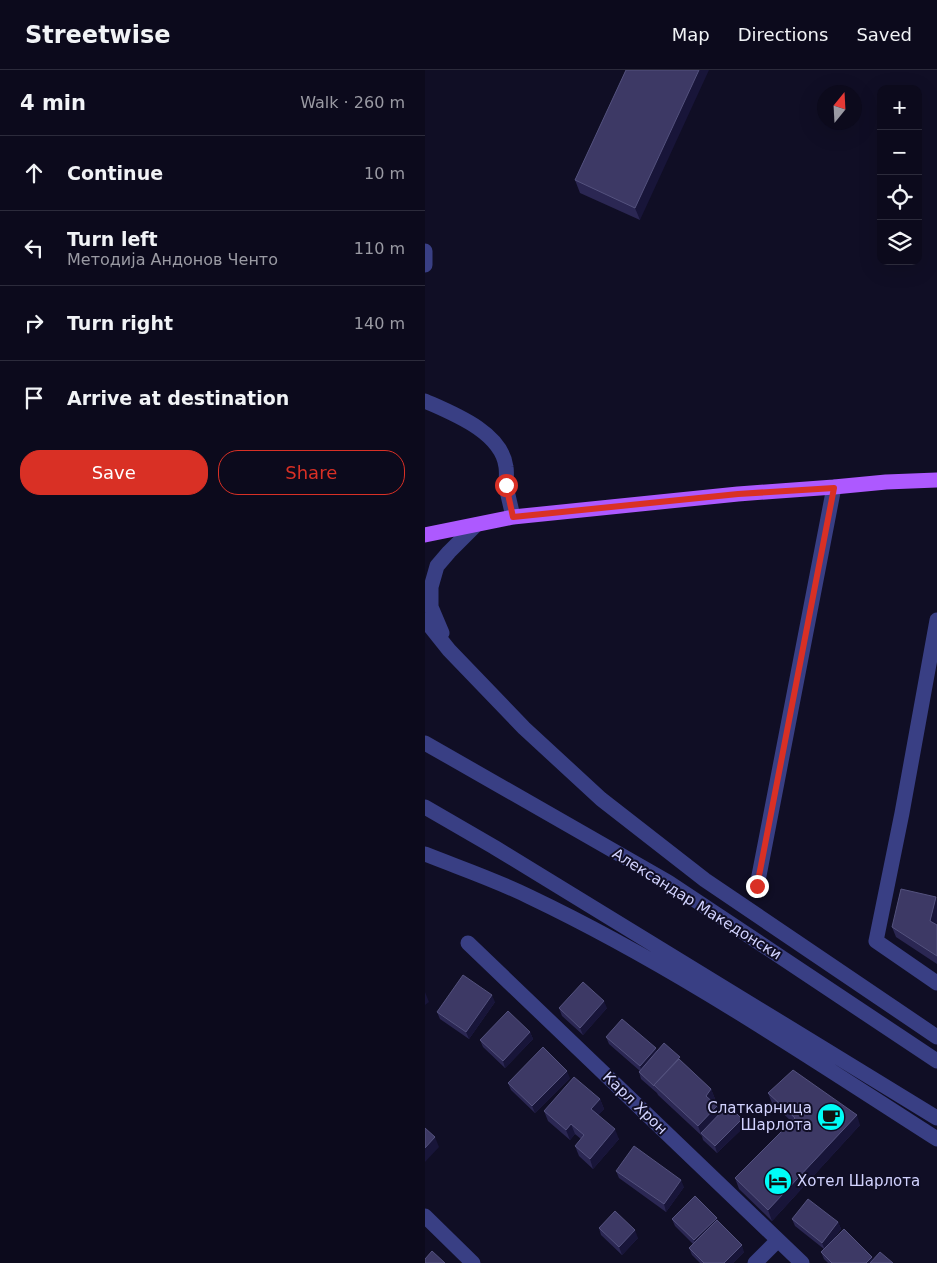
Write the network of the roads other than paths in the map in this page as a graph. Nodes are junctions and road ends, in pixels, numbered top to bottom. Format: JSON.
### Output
{"nodes":[{"id":1,"x":425,"y":251,"type":"edge"},
{"id":2,"x":425,"y":265,"type":"edge"},
{"id":3,"x":425,"y":401,"type":"edge"},
{"id":4,"x":937,"y":480,"type":"edge"},
{"id":5,"x":834,"y":488,"type":"junction"},
{"id":6,"x":513,"y":517,"type":"junction"},
{"id":7,"x":476,"y":525,"type":"junction"},
{"id":8,"x":425,"y":535,"type":"edge"},
{"id":9,"x":425,"y":620,"type":"edge"},
{"id":10,"x":937,"y":620,"type":"edge"},
{"id":11,"x":449,"y":650,"type":"junction"},
{"id":12,"x":930,"y":692,"type":"edge"},
{"id":13,"x":425,"y":743,"type":"edge"},
{"id":14,"x":425,"y":807,"type":"edge"},
{"id":15,"x":425,"y":854,"type":"edge"},
{"id":16,"x":757,"y":886,"type":"dead end"},
{"id":17,"x":468,"y":943,"type":"dead end"},
{"id":18,"x":937,"y":983,"type":"edge"},
{"id":19,"x":937,"y":1038,"type":"edge"},
{"id":20,"x":937,"y":1061,"type":"edge"},
{"id":21,"x":937,"y":1118,"type":"edge"},
{"id":22,"x":937,"y":1139,"type":"edge"},
{"id":23,"x":425,"y":1216,"type":"edge"},
{"id":24,"x":778,"y":1240,"type":"junction"},
{"id":25,"x":473,"y":1263,"type":"edge"},
{"id":26,"x":755,"y":1263,"type":"edge"},
{"id":27,"x":802,"y":1263,"type":"edge"}],
"edges":[{"from":1,"to":2,"type":"street"},
{"from":3,"to":6,"type":"street"},
{"from":4,"to":5,"type":"main road"},
{"from":5,"to":6,"type":"main road"},
{"from":5,"to":16,"type":"street"},
{"from":6,"to":7,"type":"main road"},
{"from":7,"to":8,"type":"main road"},
{"from":7,"to":11,"type":"street"},
{"from":9,"to":11,"type":"street"},
{"from":10,"to":12,"type":"street"},
{"from":11,"to":19,"type":"street"},
{"from":12,"to":18,"type":"street"},
{"from":13,"to":20,"type":"street","name":"Александар Македонски"},
{"from":14,"to":21,"type":"street"},
{"from":15,"to":22,"type":"street"},
{"from":17,"to":24,"type":"street","name":"Карл Хрон"},
{"from":23,"to":25,"type":"street"},
{"from":24,"to":26,"type":"street"},
{"from":24,"to":27,"type":"street","name":"Карл Хрон"}]}
